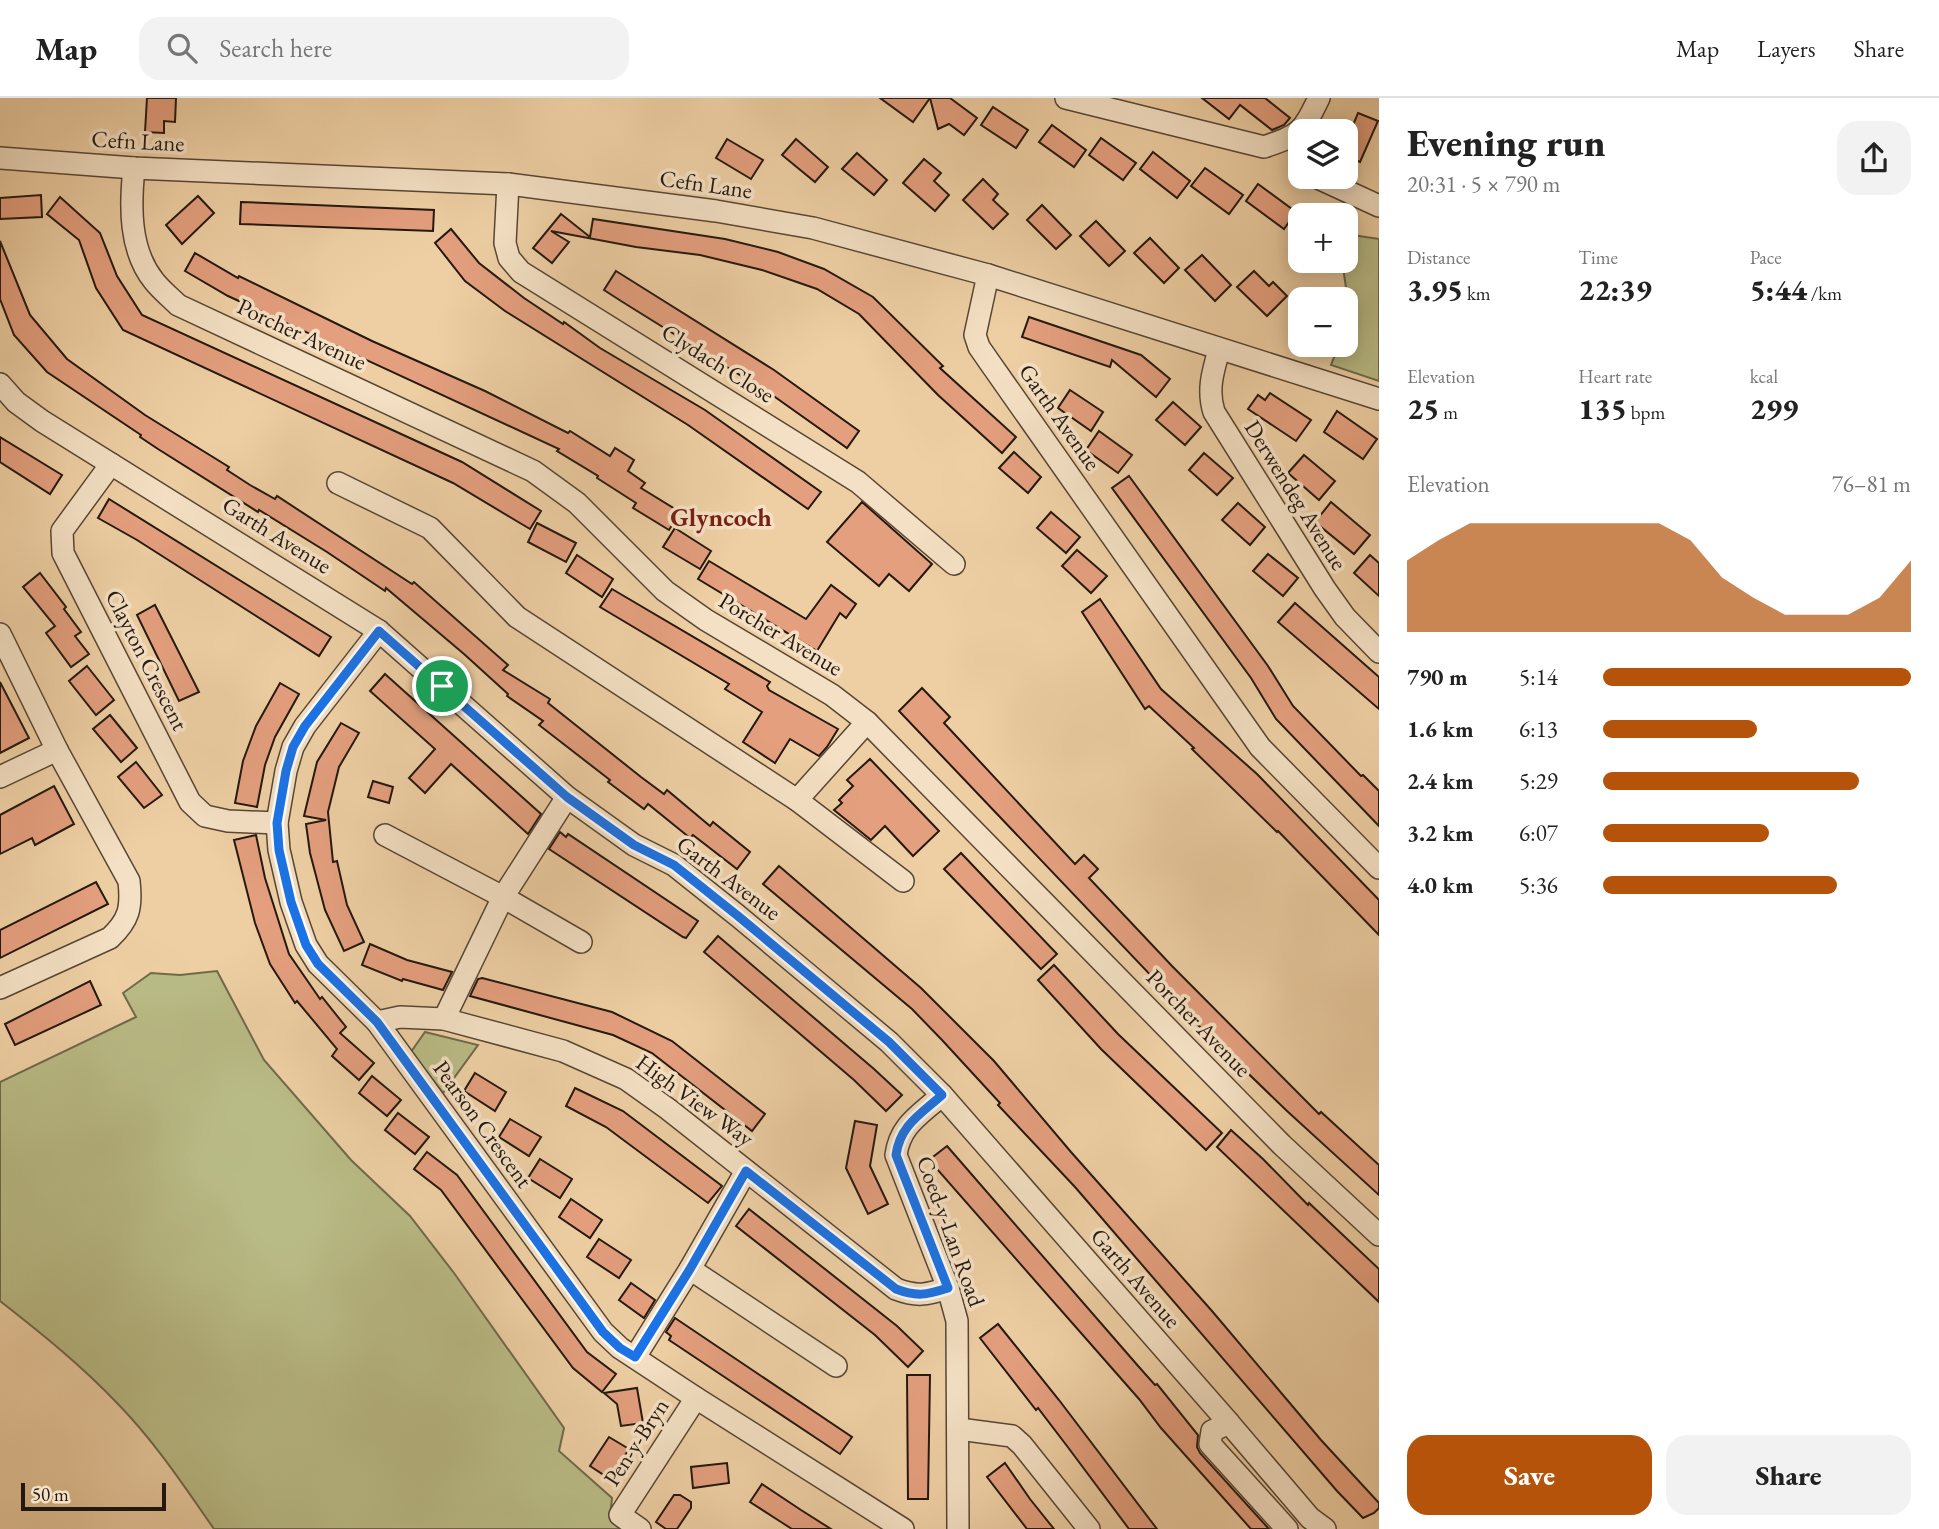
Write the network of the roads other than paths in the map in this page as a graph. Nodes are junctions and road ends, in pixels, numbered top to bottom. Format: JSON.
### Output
{"nodes":[{"id":1,"x":1066,"y":98,"type":"edge"},
{"id":2,"x":1319,"y":98,"type":"edge"},
{"id":3,"x":1309,"y":119,"type":"edge"},
{"id":4,"x":1288,"y":144,"type":"edge"},
{"id":5,"x":0,"y":159,"type":"edge"},
{"id":6,"x":134,"y":168,"type":"junction"},
{"id":7,"x":508,"y":184,"type":"junction"},
{"id":8,"x":1342,"y":189,"type":"edge"},
{"id":9,"x":1379,"y":206,"type":"edge"},
{"id":10,"x":988,"y":275,"type":"junction"},
{"id":11,"x":1219,"y":350,"type":"junction"},
{"id":12,"x":0,"y":384,"type":"edge"},
{"id":13,"x":1379,"y":399,"type":"edge"},
{"id":14,"x":111,"y":464,"type":"junction"},
{"id":15,"x":338,"y":483,"type":"dead end"},
{"id":16,"x":954,"y":565,"type":"dead end"},
{"id":17,"x":379,"y":631,"type":"junction"},
{"id":18,"x":0,"y":634,"type":"edge"},
{"id":19,"x":1379,"y":652,"type":"edge"},
{"id":20,"x":867,"y":722,"type":"junction"},
{"id":21,"x":57,"y":750,"type":"junction"},
{"id":22,"x":0,"y":777,"type":"edge"},
{"id":23,"x":567,"y":797,"type":"junction"},
{"id":24,"x":797,"y":800,"type":"junction"},
{"id":25,"x":277,"y":823,"type":"junction"},
{"id":26,"x":385,"y":835,"type":"dead end"},
{"id":27,"x":1379,"y":868,"type":"edge"},
{"id":28,"x":903,"y":881,"type":"dead end"},
{"id":29,"x":503,"y":897,"type":"junction"},
{"id":30,"x":580,"y":942,"type":"dead end"},
{"id":31,"x":0,"y":988,"type":"edge"},
{"id":32,"x":443,"y":1019,"type":"junction"},
{"id":33,"x":377,"y":1022,"type":"junction"},
{"id":34,"x":942,"y":1095,"type":"junction"},
{"id":35,"x":746,"y":1171,"type":"junction"},
{"id":36,"x":1379,"y":1235,"type":"edge"},
{"id":37,"x":690,"y":1269,"type":"junction"},
{"id":38,"x":948,"y":1288,"type":"junction"},
{"id":39,"x":635,"y":1357,"type":"junction"},
{"id":40,"x":836,"y":1366,"type":"dead end"},
{"id":41,"x":696,"y":1398,"type":"junction"},
{"id":42,"x":1229,"y":1423,"type":"junction"},
{"id":43,"x":959,"y":1429,"type":"junction"},
{"id":44,"x":640,"y":1529,"type":"edge"},
{"id":45,"x":903,"y":1529,"type":"edge"},
{"id":46,"x":958,"y":1529,"type":"edge"},
{"id":47,"x":1089,"y":1529,"type":"edge"},
{"id":48,"x":1287,"y":1529,"type":"edge"},
{"id":49,"x":1325,"y":1529,"type":"edge"}],
"edges":[{"from":1,"to":4,"type":"street"},
{"from":2,"to":3,"type":"street"},
{"from":5,"to":6,"type":"street","name":"Cefn Lane"},
{"from":6,"to":7,"type":"street","name":"Cefn Lane"},
{"from":6,"to":20,"type":"street","name":"Porcher Avenue"},
{"from":7,"to":10,"type":"street","name":"Cefn Lane"},
{"from":7,"to":16,"type":"street","name":"Clydach Close"},
{"from":8,"to":9,"type":"street"},
{"from":10,"to":11,"type":"street","name":"Cefn Lane"},
{"from":10,"to":27,"type":"street","name":"Garth Avenue"},
{"from":11,"to":13,"type":"street","name":"Cefn Lane"},
{"from":11,"to":19,"type":"street","name":"Derwendeg Avenue"},
{"from":12,"to":14,"type":"street","name":"Garth Avenue"},
{"from":14,"to":17,"type":"street","name":"Garth Avenue"},
{"from":14,"to":25,"type":"street","name":"Clayton Crescent"},
{"from":15,"to":24,"type":"street"},
{"from":17,"to":23,"type":"street","name":"Garth Avenue"},
{"from":17,"to":25,"type":"street","name":"Pearson Crescent"},
{"from":18,"to":21,"type":"street"},
{"from":20,"to":24,"type":"street"},
{"from":20,"to":36,"type":"street","name":"Porcher Avenue"},
{"from":21,"to":22,"type":"street"},
{"from":21,"to":31,"type":"street"},
{"from":23,"to":29,"type":"street"},
{"from":23,"to":34,"type":"street","name":"Garth Avenue"},
{"from":24,"to":28,"type":"street"},
{"from":25,"to":33,"type":"street","name":"Pearson Crescent"},
{"from":26,"to":29,"type":"street"},
{"from":29,"to":30,"type":"street"},
{"from":29,"to":32,"type":"street"},
{"from":32,"to":33,"type":"street","name":"High View Way"},
{"from":32,"to":35,"type":"street","name":"High View Way"},
{"from":33,"to":39,"type":"street","name":"Pearson Crescent"},
{"from":34,"to":38,"type":"street","name":"Coed-y-Lan Road"},
{"from":34,"to":42,"type":"street","name":"Garth Avenue"},
{"from":35,"to":37,"type":"street"},
{"from":35,"to":38,"type":"street","name":"High View Way"},
{"from":37,"to":39,"type":"street"},
{"from":37,"to":40,"type":"street"},
{"from":38,"to":43,"type":"street","name":"Coed-y-Lan Road"},
{"from":39,"to":41,"type":"street","name":"Pearson Crescent"},
{"from":41,"to":44,"type":"street","name":"Pen-y-Bryn"},
{"from":41,"to":45,"type":"street","name":"Pearson Crescent"},
{"from":42,"to":48,"type":"street"},
{"from":42,"to":49,"type":"street","name":"Garth Avenue"},
{"from":43,"to":46,"type":"street","name":"Coed-y-Lan Road"},
{"from":43,"to":47,"type":"street"}]}
